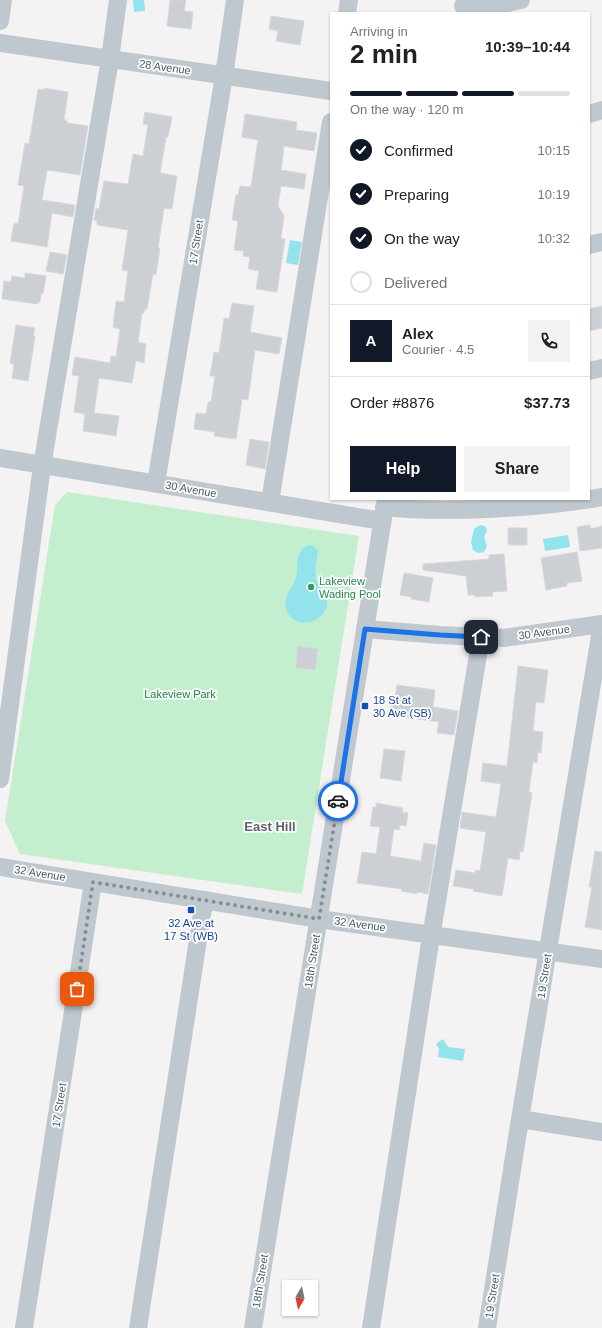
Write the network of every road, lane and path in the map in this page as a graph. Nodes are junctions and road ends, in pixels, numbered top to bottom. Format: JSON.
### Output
{"nodes":[{"id":1,"x":3,"y":0,"type":"edge"},
{"id":2,"x":118,"y":0,"type":"edge"},
{"id":3,"x":235,"y":0,"type":"edge"},
{"id":4,"x":349,"y":0,"type":"edge"},
{"id":5,"x":521,"y":0,"type":"edge"},
{"id":6,"x":463,"y":6,"type":"edge"},
{"id":7,"x":347,"y":12,"type":"edge"},
{"id":8,"x":0,"y":21,"type":"edge"},
{"id":9,"x":0,"y":43,"type":"edge"},
{"id":10,"x":110,"y":59,"type":"junction"},
{"id":11,"x":224,"y":76,"type":"junction"},
{"id":12,"x":330,"y":91,"type":"edge"},
{"id":13,"x":602,"y":110,"type":"edge"},
{"id":14,"x":590,"y":114,"type":"edge"},
{"id":15,"x":330,"y":128,"type":"edge"},
{"id":16,"x":602,"y":242,"type":"edge"},
{"id":17,"x":590,"y":245,"type":"edge"},
{"id":18,"x":602,"y":368,"type":"edge"},
{"id":19,"x":590,"y":371,"type":"edge"},
{"id":20,"x":0,"y":458,"type":"edge"},
{"id":21,"x":42,"y":466,"type":"junction"},
{"id":22,"x":156,"y":483,"type":"junction"},
{"id":23,"x":602,"y":497,"type":"edge"},
{"id":24,"x":588,"y":500,"type":"edge"},
{"id":25,"x":590,"y":500,"type":"edge"},
{"id":26,"x":270,"y":502,"type":"junction"},
{"id":27,"x":384,"y":509,"type":"edge"},
{"id":28,"x":602,"y":624,"type":"edge"},
{"id":29,"x":365,"y":629,"type":"junction"},
{"id":30,"x":481,"y":637,"type":"junction"},
{"id":31,"x":0,"y":779,"type":"edge"},
{"id":32,"x":0,"y":867,"type":"edge"},
{"id":33,"x":93,"y":882,"type":"junction"},
{"id":34,"x":206,"y":900,"type":"junction"},
{"id":35,"x":319,"y":919,"type":"junction"},
{"id":36,"x":432,"y":934,"type":"junction"},
{"id":37,"x":548,"y":951,"type":"junction"},
{"id":38,"x":602,"y":960,"type":"edge"},
{"id":39,"x":520,"y":1119,"type":"junction"},
{"id":40,"x":602,"y":1132,"type":"edge"},
{"id":41,"x":24,"y":1328,"type":"edge"},
{"id":42,"x":138,"y":1328,"type":"edge"},
{"id":43,"x":253,"y":1328,"type":"edge"},
{"id":44,"x":371,"y":1328,"type":"edge"},
{"id":45,"x":487,"y":1328,"type":"edge"}],
"edges":[{"from":1,"to":8,"type":"street"},
{"from":2,"to":10,"type":"street"},
{"from":3,"to":11,"type":"street","name":"17 Street"},
{"from":4,"to":7,"type":"street"},
{"from":5,"to":6,"type":"street"},
{"from":9,"to":10,"type":"street","name":"28 Avenue"},
{"from":10,"to":11,"type":"street","name":"28 Avenue"},
{"from":10,"to":21,"type":"street"},
{"from":11,"to":12,"type":"street","name":"28 Avenue"},
{"from":11,"to":22,"type":"street","name":"17 Street"},
{"from":13,"to":14,"type":"street"},
{"from":15,"to":26,"type":"street"},
{"from":16,"to":17,"type":"street"},
{"from":18,"to":19,"type":"street"},
{"from":20,"to":21,"type":"street","name":"30 Avenue"},
{"from":21,"to":22,"type":"street","name":"30 Avenue"},
{"from":21,"to":31,"type":"street"},
{"from":22,"to":26,"type":"street","name":"30 Avenue"},
{"from":23,"to":25,"type":"street","name":"30 Avenue"},
{"from":24,"to":27,"type":"street","name":"30 Avenue"},
{"from":26,"to":27,"type":"street","name":"30 Avenue"},
{"from":27,"to":29,"type":"street","name":"18th Street"},
{"from":28,"to":30,"type":"street","name":"30 Avenue"},
{"from":28,"to":37,"type":"street","name":"19 Street"},
{"from":29,"to":30,"type":"street","name":"30 Avenue"},
{"from":29,"to":35,"type":"street","name":"18th Street"},
{"from":30,"to":36,"type":"street"},
{"from":32,"to":33,"type":"street","name":"32 Avenue"},
{"from":33,"to":34,"type":"street","name":"32 Avenue"},
{"from":33,"to":41,"type":"street","name":"17 Street"},
{"from":34,"to":35,"type":"street","name":"32 Avenue"},
{"from":34,"to":42,"type":"street"},
{"from":35,"to":36,"type":"street","name":"32 Avenue"},
{"from":35,"to":43,"type":"street","name":"18th Street"},
{"from":36,"to":37,"type":"street","name":"32 Avenue"},
{"from":36,"to":44,"type":"street"},
{"from":37,"to":38,"type":"street","name":"32 Avenue"},
{"from":37,"to":39,"type":"street","name":"19 Street"},
{"from":39,"to":40,"type":"street"},
{"from":39,"to":45,"type":"street","name":"19 Street"}]}
